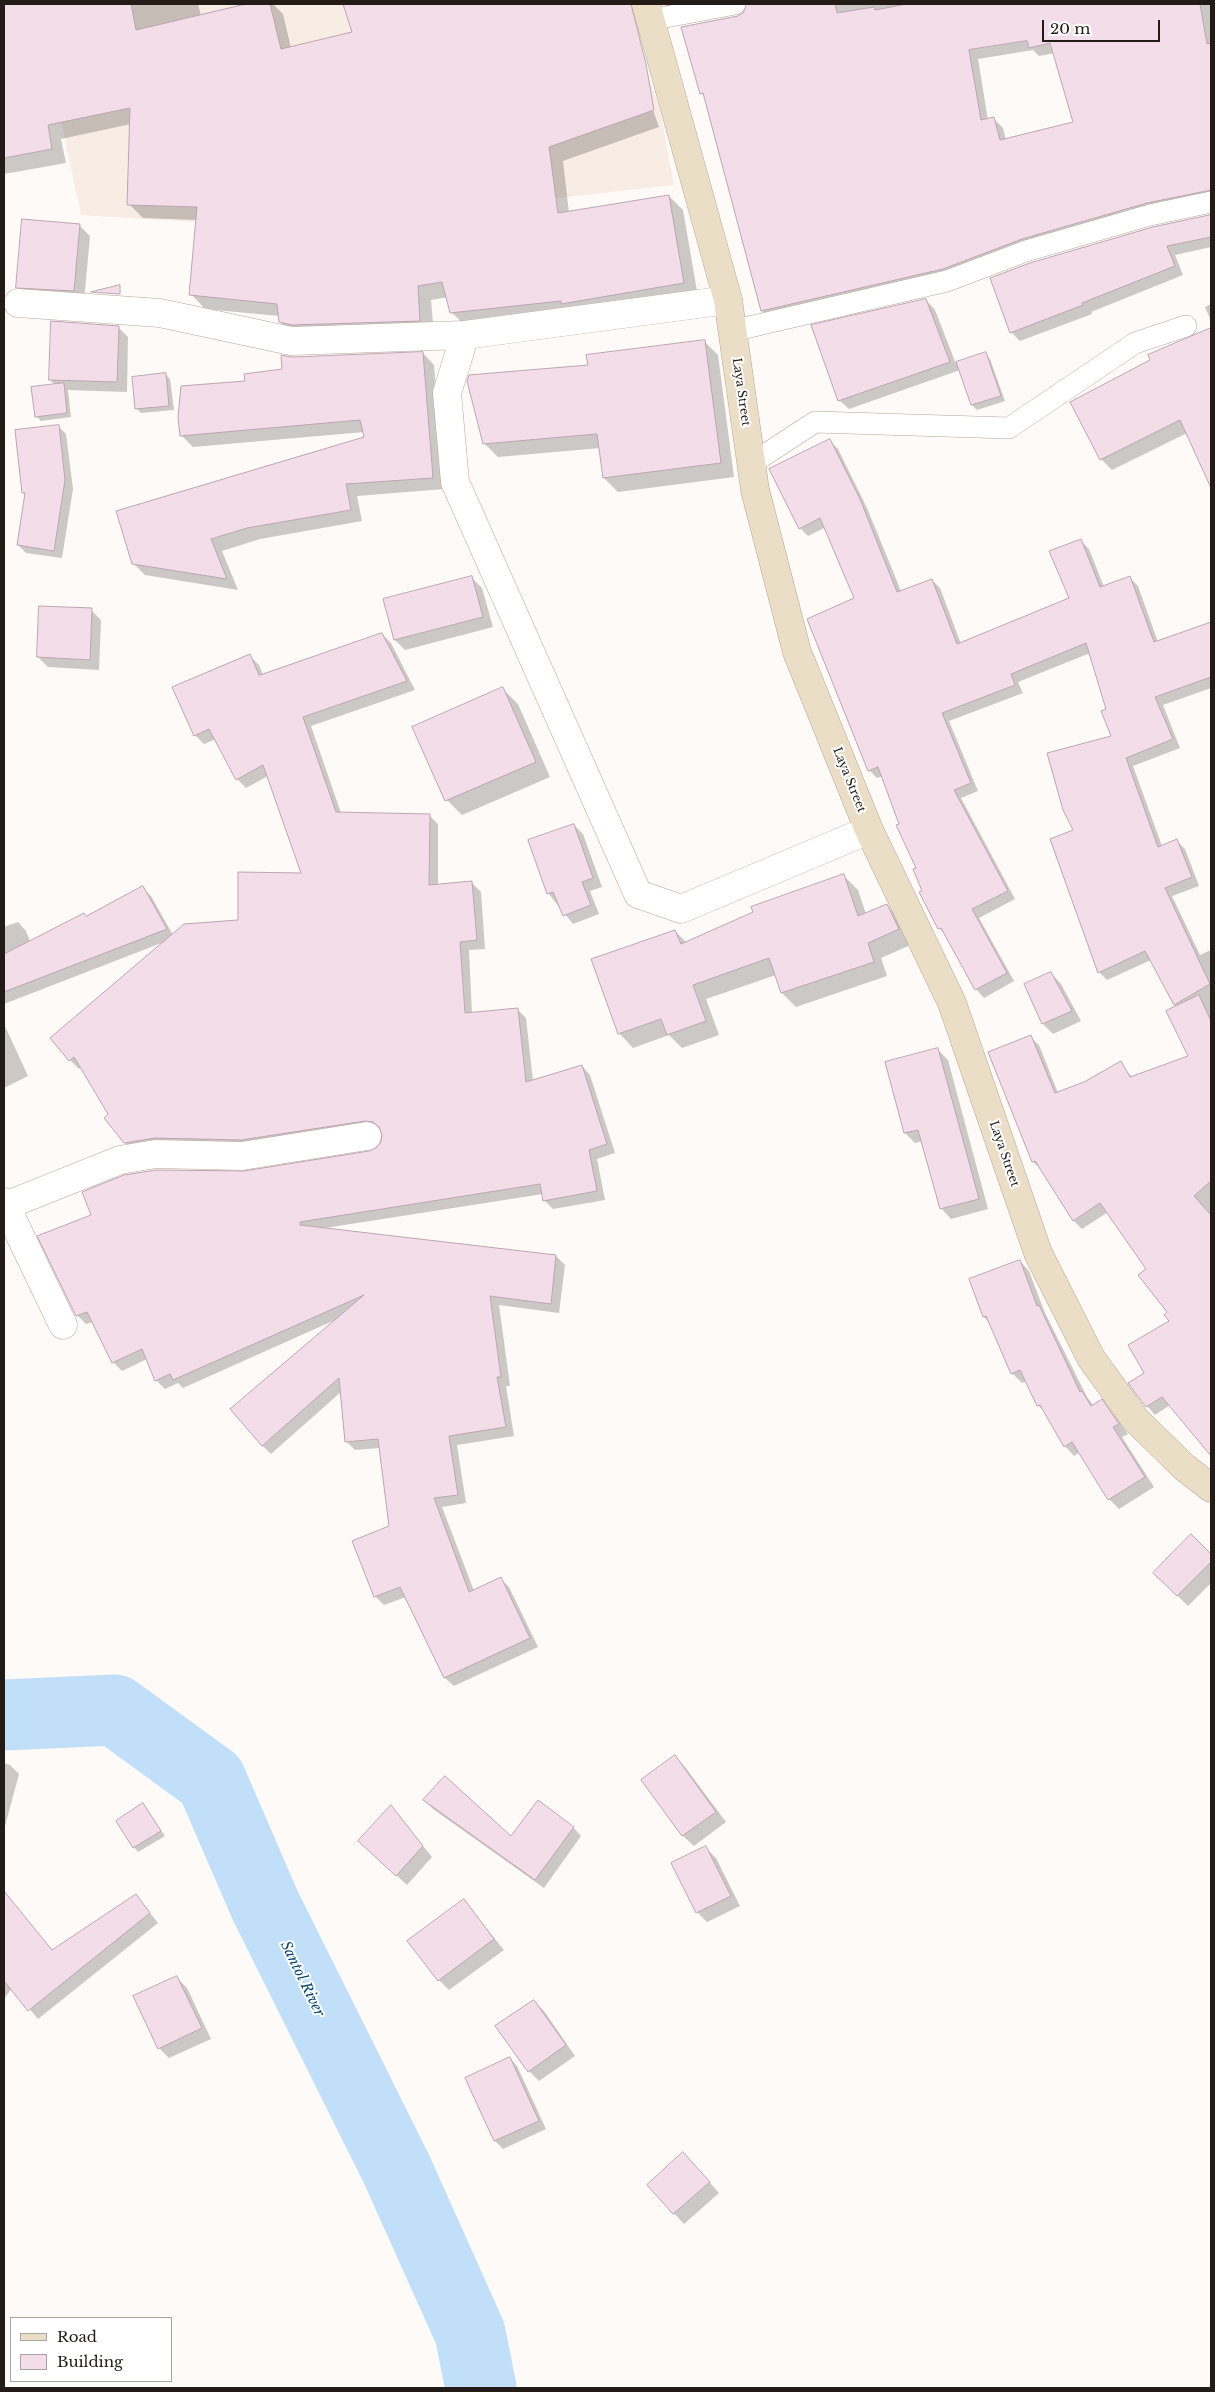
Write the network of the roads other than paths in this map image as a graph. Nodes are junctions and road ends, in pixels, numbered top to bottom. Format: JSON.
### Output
{"nodes":[{"id":1,"x":735,"y":4,"type":"edge"},
{"id":2,"x":648,"y":12,"type":"edge"},
{"id":3,"x":1211,"y":202,"type":"edge"},
{"id":4,"x":728,"y":300,"type":"junction"},
{"id":5,"x":18,"y":303,"type":"dead end"},
{"id":6,"x":1186,"y":326,"type":"dead end"},
{"id":7,"x":732,"y":331,"type":"junction"},
{"id":8,"x":465,"y":335,"type":"junction"},
{"id":9,"x":751,"y":464,"type":"junction"},
{"id":10,"x":869,"y":830,"type":"junction"},
{"id":11,"x":367,"y":1136,"type":"dead end"},
{"id":12,"x":5,"y":1204,"type":"edge"},
{"id":13,"x":63,"y":1325,"type":"dead end"},
{"id":14,"x":1211,"y":1488,"type":"edge"}],
"edges":[{"from":1,"to":2,"type":"lane"},
{"from":2,"to":4,"type":"street","name":"Laya Street"},
{"from":3,"to":7,"type":"lane"},
{"from":4,"to":7,"type":"street","name":"Laya Street"},
{"from":4,"to":8,"type":"street"},
{"from":5,"to":8,"type":"street"},
{"from":6,"to":9,"type":"lane"},
{"from":7,"to":9,"type":"street","name":"Laya Street"},
{"from":8,"to":10,"type":"street"},
{"from":9,"to":10,"type":"street","name":"Laya Street"},
{"from":10,"to":14,"type":"street","name":"Laya Street"},
{"from":11,"to":12,"type":"street"},
{"from":12,"to":13,"type":"street"}]}
